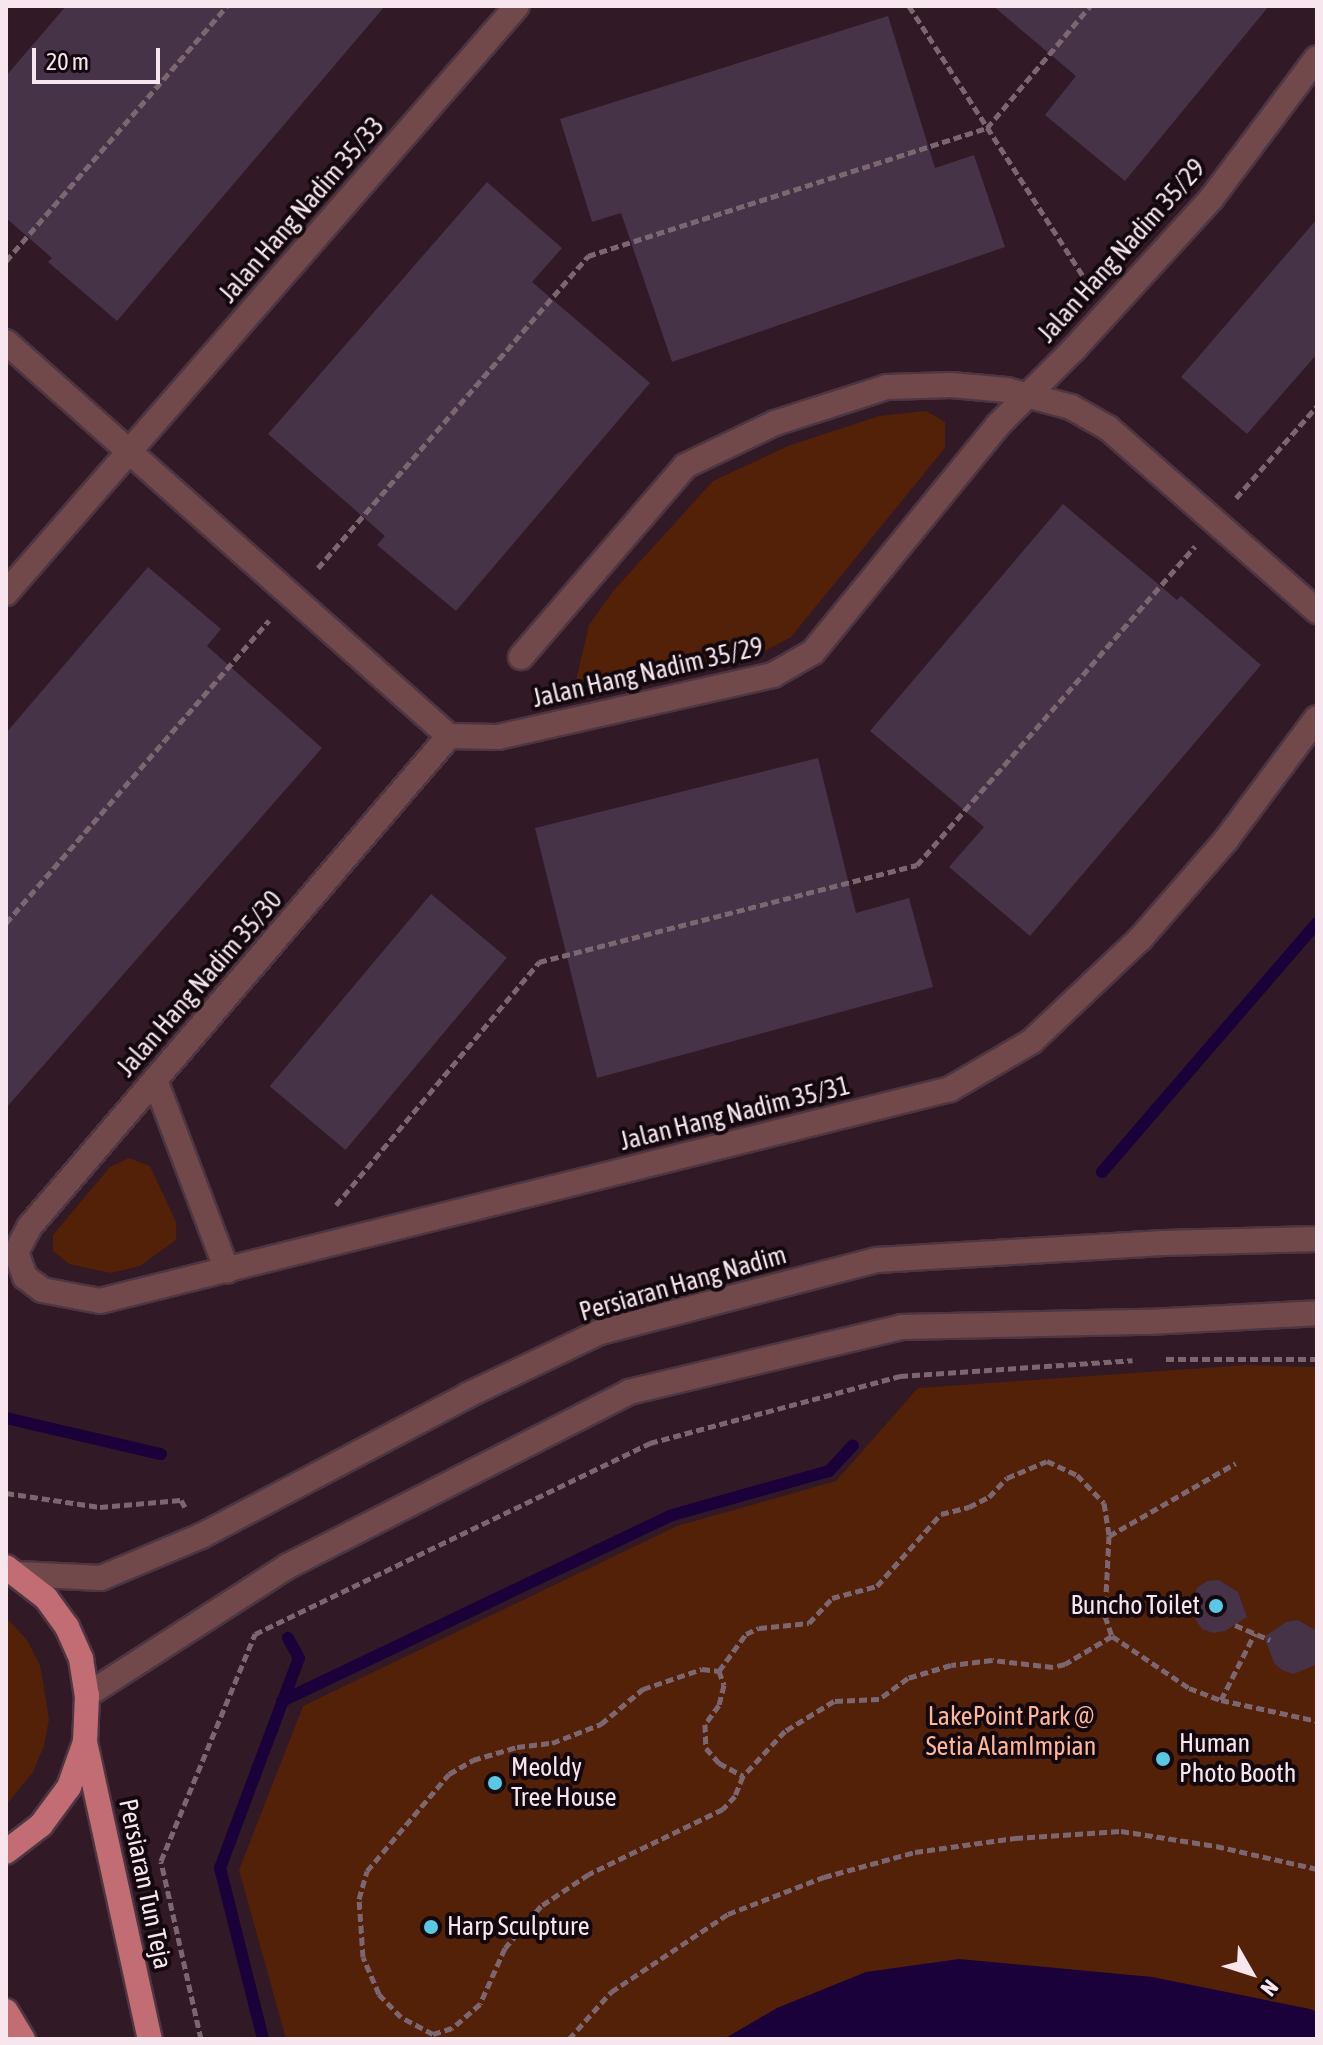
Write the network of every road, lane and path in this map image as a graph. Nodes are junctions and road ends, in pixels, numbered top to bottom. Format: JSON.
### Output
{"nodes":[{"id":1,"x":227,"y":6,"type":"edge"},
{"id":2,"x":517,"y":6,"type":"edge"},
{"id":3,"x":909,"y":6,"type":"edge"},
{"id":4,"x":1090,"y":6,"type":"edge"},
{"id":5,"x":1317,"y":58,"type":"edge"},
{"id":6,"x":987,"y":128,"type":"junction"},
{"id":7,"x":6,"y":261,"type":"edge"},
{"id":8,"x":1091,"y":290,"type":"dead end"},
{"id":9,"x":6,"y":342,"type":"edge"},
{"id":10,"x":1029,"y":394,"type":"junction"},
{"id":11,"x":1317,"y":406,"type":"edge"},
{"id":12,"x":129,"y":452,"type":"junction"},
{"id":13,"x":1233,"y":501,"type":"dead end"},
{"id":14,"x":1199,"y":542,"type":"dead end"},
{"id":15,"x":318,"y":568,"type":"dead end"},
{"id":16,"x":6,"y":593,"type":"edge"},
{"id":17,"x":1317,"y":611,"type":"edge"},
{"id":18,"x":270,"y":619,"type":"dead end"},
{"id":19,"x":521,"y":657,"type":"dead end"},
{"id":20,"x":1317,"y":718,"type":"edge"},
{"id":21,"x":449,"y":736,"type":"junction"},
{"id":22,"x":6,"y":923,"type":"edge"},
{"id":23,"x":155,"y":1080,"type":"junction"},
{"id":24,"x":333,"y":1209,"type":"dead end"},
{"id":25,"x":1317,"y":1239,"type":"edge"},
{"id":26,"x":227,"y":1271,"type":"junction"},
{"id":27,"x":25,"y":1277,"type":"joint"},
{"id":28,"x":1317,"y":1313,"type":"edge"},
{"id":29,"x":1151,"y":1359,"type":"dead end"},
{"id":30,"x":1317,"y":1359,"type":"edge"},
{"id":31,"x":1135,"y":1360,"type":"dead end"},
{"id":32,"x":1236,"y":1463,"type":"dead end"},
{"id":33,"x":6,"y":1493,"type":"edge"},
{"id":34,"x":16,"y":1497,"type":"dead end"},
{"id":35,"x":1109,"y":1536,"type":"junction"},
{"id":36,"x":13,"y":1570,"type":"edge"},
{"id":37,"x":1235,"y":1625,"type":"dead end"},
{"id":38,"x":1255,"y":1633,"type":"junction"},
{"id":39,"x":1112,"y":1636,"type":"junction"},
{"id":40,"x":1270,"y":1640,"type":"dead end"},
{"id":41,"x":719,"y":1671,"type":"junction"},
{"id":42,"x":87,"y":1695,"type":"junction"},
{"id":43,"x":1221,"y":1700,"type":"junction"},
{"id":44,"x":1317,"y":1721,"type":"edge"},
{"id":45,"x":85,"y":1742,"type":"junction"},
{"id":46,"x":743,"y":1776,"type":"junction"},
{"id":47,"x":6,"y":1852,"type":"edge"},
{"id":48,"x":1317,"y":1869,"type":"edge"},
{"id":49,"x":6,"y":2011,"type":"edge"},
{"id":50,"x":434,"y":2037,"type":"edge"},
{"id":51,"x":23,"y":2039,"type":"edge"},
{"id":52,"x":150,"y":2039,"type":"edge"},
{"id":53,"x":201,"y":2039,"type":"edge"},
{"id":54,"x":569,"y":2039,"type":"edge"}],
"edges":[{"from":1,"to":7,"type":"path"},
{"from":2,"to":12,"type":"street","name":"Jalan Hang Nadim 35/33"},
{"from":3,"to":6,"type":"path"},
{"from":4,"to":6,"type":"path"},
{"from":5,"to":10,"type":"street","name":"Jalan Hang Nadim 35/29"},
{"from":6,"to":8,"type":"path"},
{"from":6,"to":15,"type":"path"},
{"from":9,"to":12,"type":"street"},
{"from":10,"to":17,"type":"street"},
{"from":10,"to":19,"type":"street"},
{"from":10,"to":21,"type":"street","name":"Jalan Hang Nadim 35/29"},
{"from":11,"to":13,"type":"path"},
{"from":12,"to":16,"type":"street","name":"Jalan Hang Nadim 35/33"},
{"from":12,"to":21,"type":"street"},
{"from":14,"to":24,"type":"path"},
{"from":18,"to":22,"type":"path"},
{"from":20,"to":26,"type":"street","name":"Jalan Hang Nadim 35/31"},
{"from":21,"to":23,"type":"street","name":"Jalan Hang Nadim 35/30"},
{"from":23,"to":26,"type":"street"},
{"from":23,"to":27,"type":"street","name":"Jalan Hang Nadim 35/30"},
{"from":25,"to":36,"type":"street","name":"Persiaran Hang Nadim"},
{"from":26,"to":27,"type":"street","name":"Jalan Hang Nadim 35/31"},
{"from":28,"to":42,"type":"street"},
{"from":29,"to":30,"type":"path"},
{"from":31,"to":53,"type":"path"},
{"from":32,"to":35,"type":"path"},
{"from":33,"to":34,"type":"path"},
{"from":35,"to":39,"type":"path"},
{"from":35,"to":41,"type":"path"},
{"from":36,"to":42,"type":"main road"},
{"from":37,"to":38,"type":"path"},
{"from":38,"to":40,"type":"path"},
{"from":38,"to":43,"type":"path"},
{"from":39,"to":43,"type":"path"},
{"from":39,"to":46,"type":"path"},
{"from":41,"to":46,"type":"path"},
{"from":41,"to":50,"type":"path"},
{"from":42,"to":45,"type":"main road"},
{"from":43,"to":44,"type":"path"},
{"from":45,"to":47,"type":"main road"},
{"from":45,"to":52,"type":"main road","name":"Persiaran Tun Teja"},
{"from":46,"to":50,"type":"path"},
{"from":48,"to":54,"type":"path"},
{"from":49,"to":51,"type":"main road"}]}
